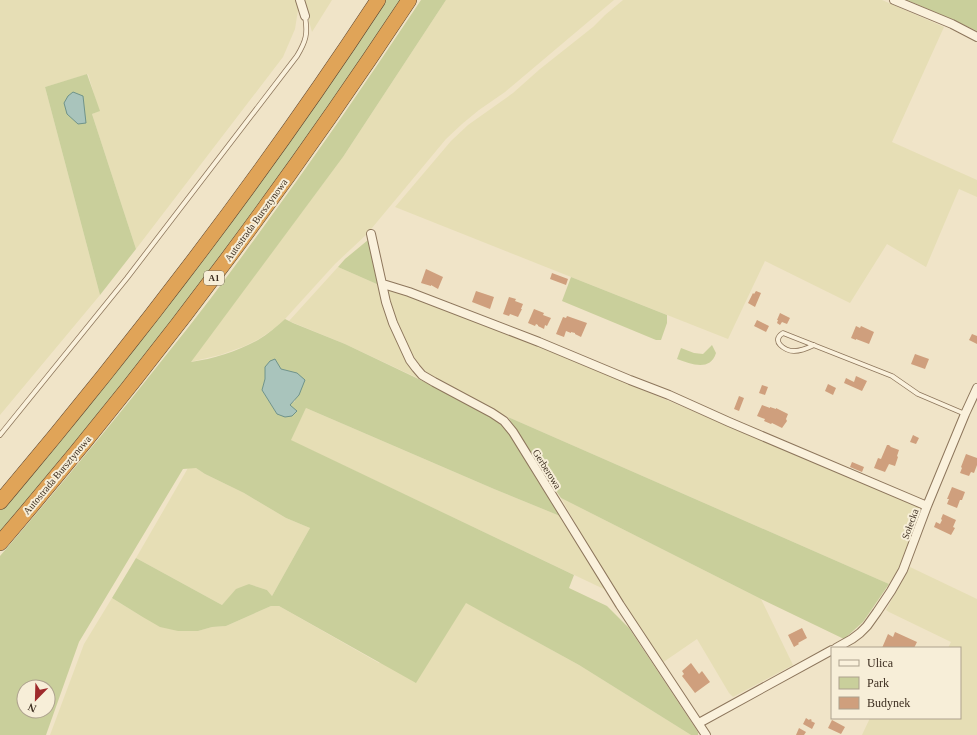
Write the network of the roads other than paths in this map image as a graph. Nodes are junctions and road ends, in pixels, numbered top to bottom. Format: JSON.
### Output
{"nodes":[{"id":1,"x":300,"y":0,"type":"edge"},
{"id":2,"x":378,"y":0,"type":"edge"},
{"id":3,"x":409,"y":0,"type":"edge"},
{"id":4,"x":894,"y":0,"type":"edge"},
{"id":5,"x":305,"y":16,"type":"joint"},
{"id":6,"x":977,"y":37,"type":"edge"},
{"id":7,"x":371,"y":234,"type":"dead end"},
{"id":8,"x":383,"y":284,"type":"junction"},
{"id":9,"x":814,"y":345,"type":"junction"},
{"id":10,"x":977,"y":388,"type":"edge"},
{"id":11,"x":965,"y":414,"type":"junction"},
{"id":12,"x":0,"y":435,"type":"edge"},
{"id":13,"x":0,"y":502,"type":"edge"},
{"id":14,"x":927,"y":506,"type":"junction"},
{"id":15,"x":0,"y":543,"type":"edge"},
{"id":16,"x":838,"y":647,"type":"edge"},
{"id":17,"x":831,"y":651,"type":"edge"},
{"id":18,"x":699,"y":723,"type":"junction"},
{"id":19,"x":706,"y":735,"type":"edge"}],
"edges":[{"from":1,"to":5,"type":"street"},
{"from":2,"to":13,"type":"highway","number":"A1"},
{"from":3,"to":15,"type":"highway","name":"Autostrada Bursztynowa","number":"A1"},
{"from":4,"to":6,"type":"street"},
{"from":5,"to":12,"type":"lane"},
{"from":7,"to":8,"type":"street","name":"Gerberowa"},
{"from":8,"to":14,"type":"street"},
{"from":8,"to":18,"type":"street","name":"Gerberowa"},
{"from":9,"to":9,"type":"lane"},
{"from":9,"to":11,"type":"lane"},
{"from":10,"to":11,"type":"street","name":"Sołecka"},
{"from":11,"to":14,"type":"street","name":"Sołecka"},
{"from":14,"to":16,"type":"street","name":"Sołecka"},
{"from":17,"to":18,"type":"street"},
{"from":18,"to":19,"type":"street","name":"Gerberowa"}]}
